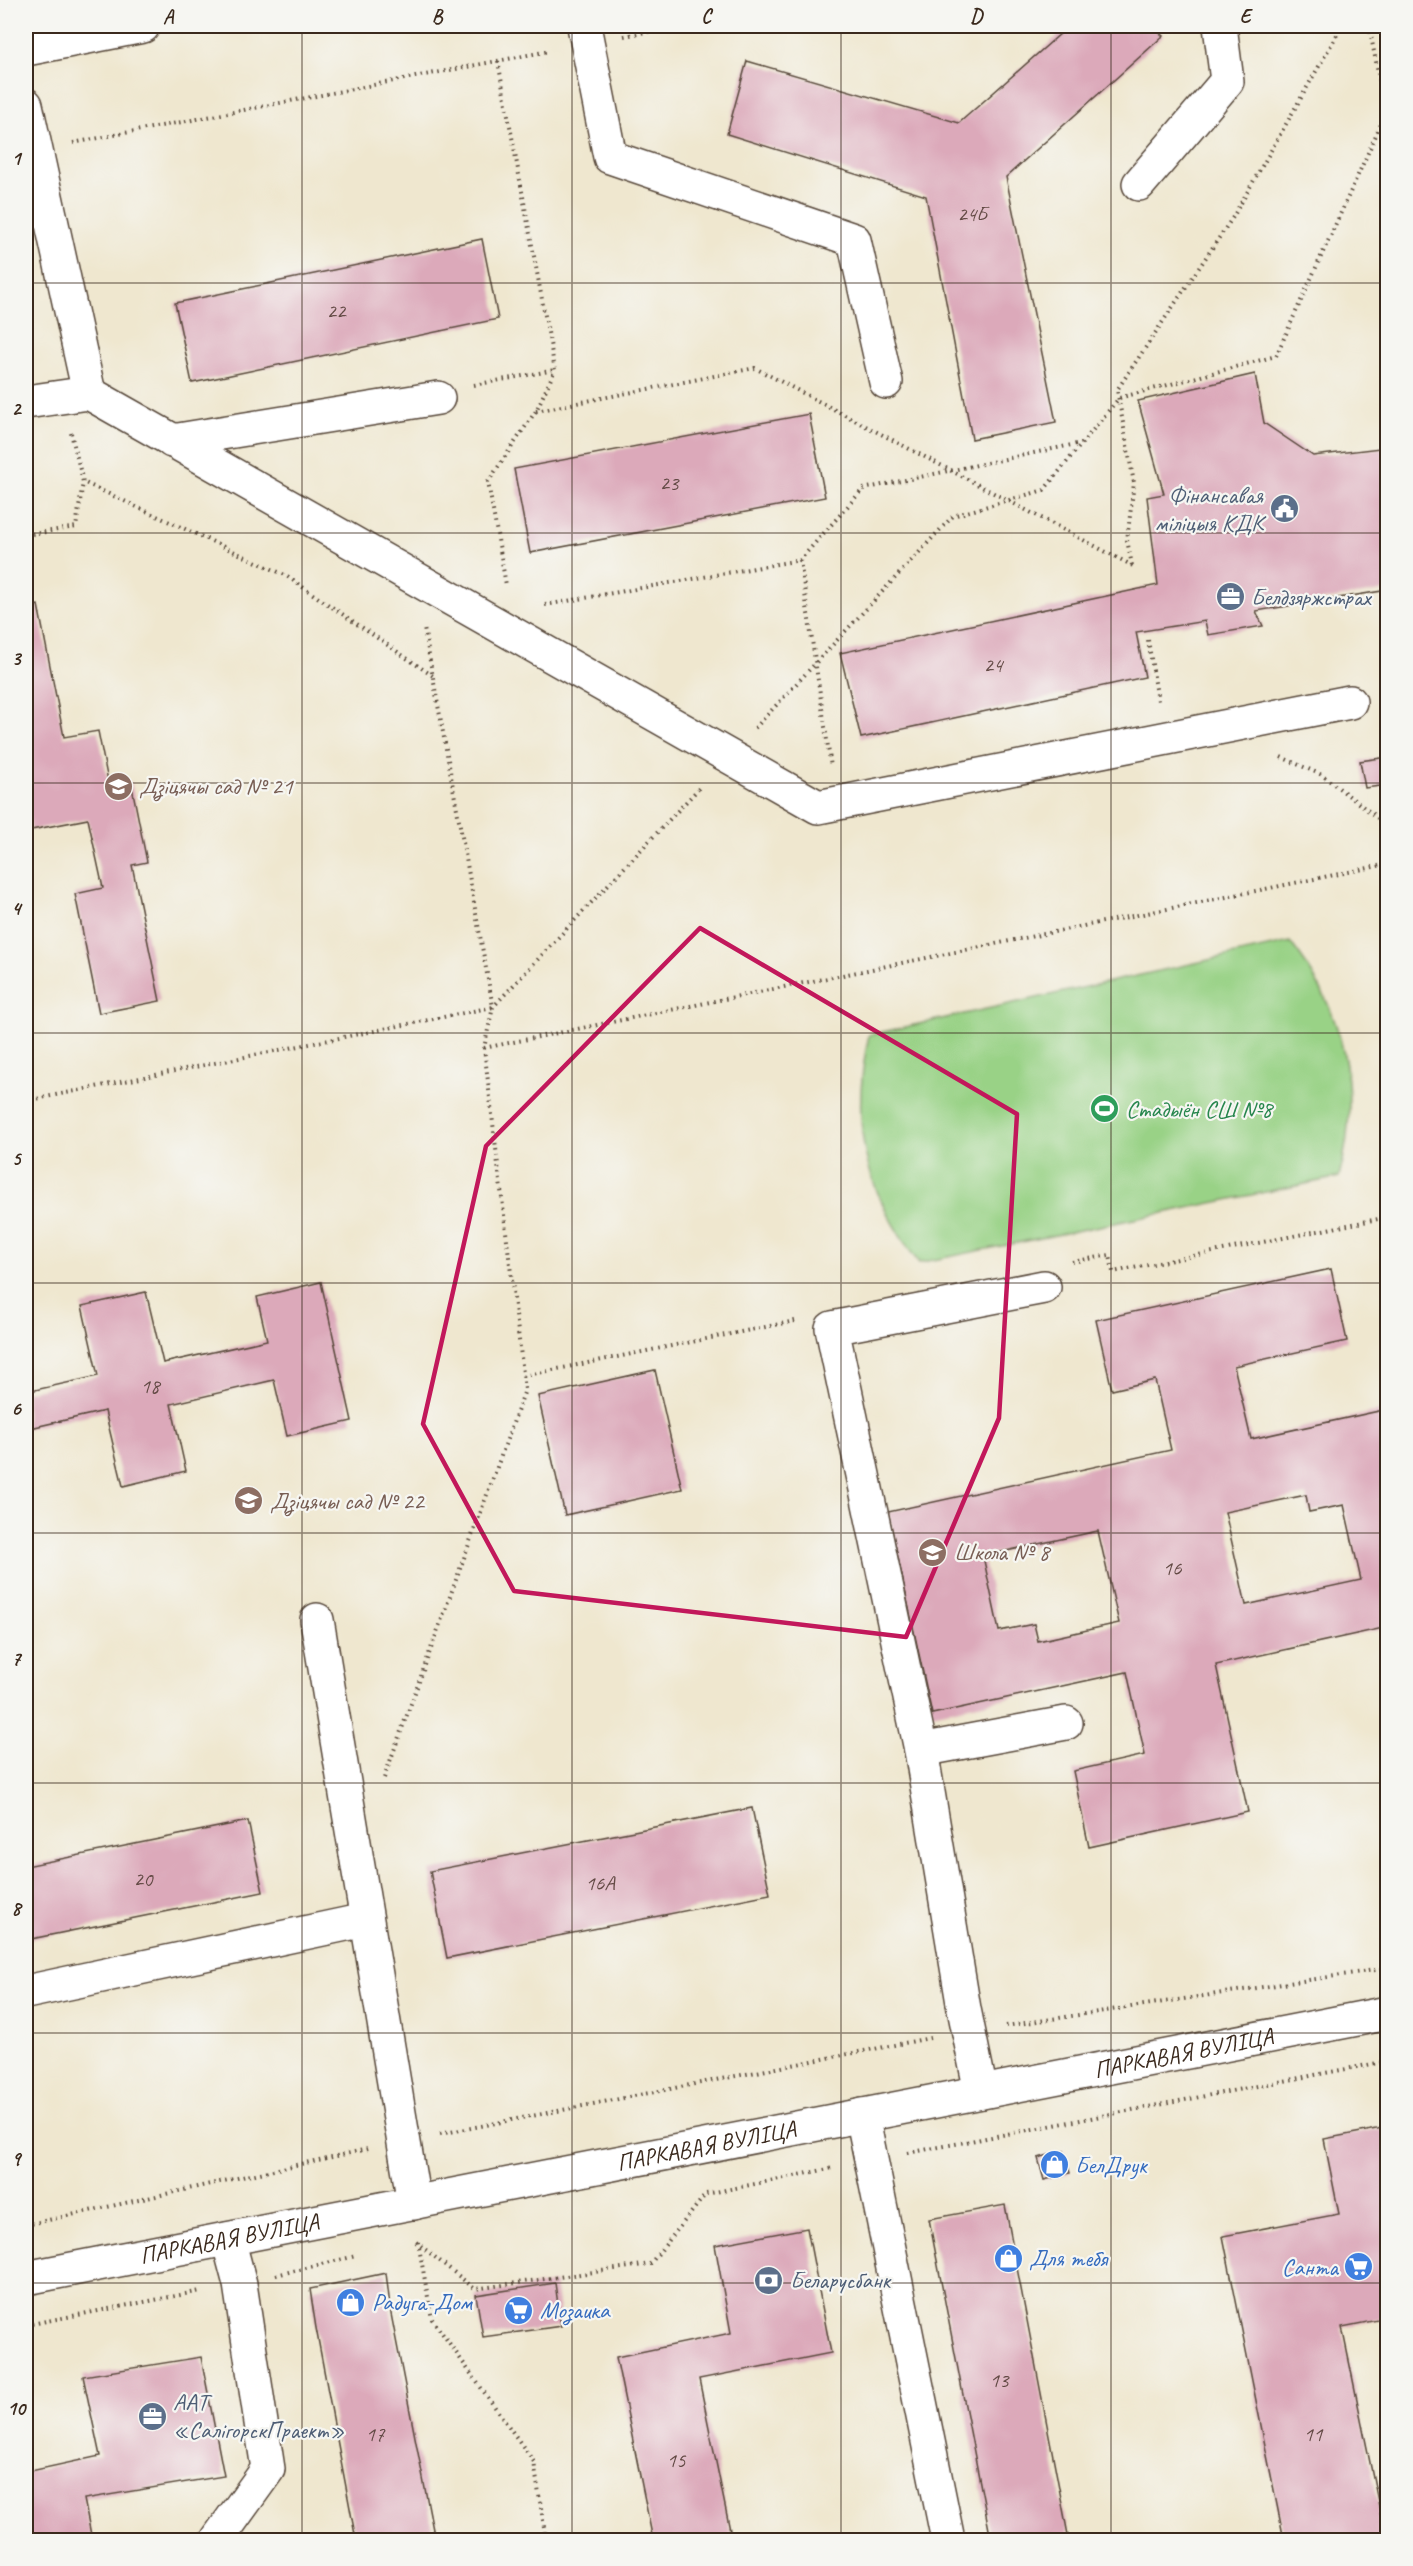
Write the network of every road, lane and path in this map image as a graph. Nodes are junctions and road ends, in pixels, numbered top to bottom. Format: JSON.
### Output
{"nodes":[{"id":1,"x":142,"y":26,"type":"edge"},
{"id":2,"x":680,"y":26,"type":"edge"},
{"id":3,"x":1220,"y":26,"type":"edge"},
{"id":4,"x":1342,"y":26,"type":"edge"},
{"id":5,"x":1369,"y":26,"type":"edge"},
{"id":6,"x":586,"y":34,"type":"edge"},
{"id":7,"x":26,"y":49,"type":"edge"},
{"id":8,"x":498,"y":61,"type":"junction"},
{"id":9,"x":26,"y":105,"type":"edge"},
{"id":10,"x":1386,"y":113,"type":"junction"},
{"id":11,"x":1388,"y":123,"type":"edge"},
{"id":12,"x":35,"y":150,"type":"junction"},
{"id":13,"x":1139,"y":184,"type":"dead end"},
{"id":14,"x":555,"y":370,"type":"junction"},
{"id":15,"x":886,"y":382,"type":"dead end"},
{"id":16,"x":469,"y":386,"type":"dead end"},
{"id":17,"x":75,"y":395,"type":"junction"},
{"id":18,"x":438,"y":398,"type":"dead end"},
{"id":19,"x":1119,"y":398,"type":"junction"},
{"id":20,"x":26,"y":402,"type":"edge"},
{"id":21,"x":537,"y":411,"type":"junction"},
{"id":22,"x":172,"y":441,"type":"junction"},
{"id":23,"x":1082,"y":443,"type":"junction"},
{"id":24,"x":951,"y":471,"type":"junction"},
{"id":25,"x":83,"y":482,"type":"junction"},
{"id":26,"x":1008,"y":501,"type":"junction"},
{"id":27,"x":26,"y":535,"type":"edge"},
{"id":28,"x":800,"y":560,"type":"junction"},
{"id":29,"x":413,"y":578,"type":"junction"},
{"id":30,"x":538,"y":604,"type":"dead end"},
{"id":31,"x":507,"y":631,"type":"junction"},
{"id":32,"x":1148,"y":640,"type":"dead end"},
{"id":33,"x":814,"y":664,"type":"junction"},
{"id":34,"x":434,"y":676,"type":"junction"},
{"id":35,"x":1350,"y":702,"type":"dead end"},
{"id":36,"x":1158,"y":704,"type":"dead end"},
{"id":37,"x":729,"y":756,"type":"junction"},
{"id":38,"x":837,"y":803,"type":"junction"},
{"id":39,"x":1388,"y":864,"type":"edge"},
{"id":40,"x":493,"y":1007,"type":"junction"},
{"id":41,"x":484,"y":1048,"type":"junction"},
{"id":42,"x":26,"y":1101,"type":"edge"},
{"id":43,"x":1044,"y":1287,"type":"dead end"},
{"id":44,"x":316,"y":1620,"type":"dead end"},
{"id":45,"x":1066,"y":1723,"type":"dead end"},
{"id":46,"x":921,"y":1750,"type":"junction"},
{"id":47,"x":383,"y":1779,"type":"dead end"},
{"id":48,"x":365,"y":1920,"type":"junction"},
{"id":49,"x":1388,"y":1968,"type":"edge"},
{"id":50,"x":26,"y":1992,"type":"edge"},
{"id":51,"x":1388,"y":2013,"type":"edge"},
{"id":52,"x":968,"y":2031,"type":"junction"},
{"id":53,"x":1388,"y":2061,"type":"edge"},
{"id":54,"x":981,"y":2092,"type":"junction"},
{"id":55,"x":862,"y":2115,"type":"junction"},
{"id":56,"x":404,"y":2141,"type":"junction"},
{"id":57,"x":870,"y":2160,"type":"junction"},
{"id":58,"x":414,"y":2203,"type":"junction"},
{"id":59,"x":26,"y":2225,"type":"edge"},
{"id":60,"x":228,"y":2239,"type":"junction"},
{"id":61,"x":418,"y":2241,"type":"junction"},
{"id":62,"x":407,"y":2244,"type":"dead end"},
{"id":63,"x":362,"y":2255,"type":"dead end"},
{"id":64,"x":26,"y":2278,"type":"edge"},
{"id":65,"x":240,"y":2284,"type":"junction"},
{"id":66,"x":26,"y":2325,"type":"edge"},
{"id":67,"x":217,"y":2541,"type":"edge"},
{"id":68,"x":546,"y":2541,"type":"edge"},
{"id":69,"x":948,"y":2541,"type":"edge"}],
"edges":[{"from":1,"to":7,"type":"street"},
{"from":2,"to":6,"type":"path"},
{"from":3,"to":13,"type":"street"},
{"from":4,"to":19,"type":"path"},
{"from":5,"to":10,"type":"path"},
{"from":6,"to":8,"type":"path"},
{"from":6,"to":15,"type":"street"},
{"from":8,"to":12,"type":"path"},
{"from":8,"to":14,"type":"path"},
{"from":9,"to":12,"type":"street"},
{"from":10,"to":11,"type":"path"},
{"from":10,"to":19,"type":"path"},
{"from":12,"to":17,"type":"street"},
{"from":14,"to":16,"type":"path"},
{"from":14,"to":21,"type":"path"},
{"from":17,"to":20,"type":"street"},
{"from":17,"to":22,"type":"street"},
{"from":17,"to":25,"type":"path"},
{"from":18,"to":22,"type":"street"},
{"from":19,"to":23,"type":"path"},
{"from":19,"to":26,"type":"path"},
{"from":21,"to":24,"type":"path"},
{"from":21,"to":31,"type":"path"},
{"from":22,"to":29,"type":"street"},
{"from":23,"to":24,"type":"path"},
{"from":23,"to":26,"type":"path"},
{"from":24,"to":26,"type":"path"},
{"from":24,"to":28,"type":"path"},
{"from":25,"to":27,"type":"path"},
{"from":25,"to":34,"type":"path"},
{"from":26,"to":33,"type":"path"},
{"from":28,"to":30,"type":"path"},
{"from":28,"to":33,"type":"path"},
{"from":29,"to":31,"type":"street"},
{"from":29,"to":34,"type":"path"},
{"from":31,"to":37,"type":"street"},
{"from":32,"to":36,"type":"path"},
{"from":33,"to":37,"type":"path"},
{"from":33,"to":38,"type":"path"},
{"from":34,"to":40,"type":"path"},
{"from":35,"to":38,"type":"street"},
{"from":37,"to":38,"type":"street"},
{"from":37,"to":40,"type":"path"},
{"from":39,"to":41,"type":"path"},
{"from":40,"to":41,"type":"path"},
{"from":40,"to":42,"type":"path"},
{"from":41,"to":47,"type":"path"},
{"from":43,"to":46,"type":"street"},
{"from":44,"to":48,"type":"street"},
{"from":45,"to":46,"type":"street"},
{"from":46,"to":52,"type":"street"},
{"from":48,"to":50,"type":"street"},
{"from":48,"to":56,"type":"street"},
{"from":49,"to":52,"type":"path"},
{"from":51,"to":54,"type":"street","name":"ПАРКАВАЯ ВУЛІЦА"},
{"from":52,"to":54,"type":"street"},
{"from":52,"to":56,"type":"path"},
{"from":53,"to":57,"type":"path"},
{"from":54,"to":55,"type":"street","name":"ПАРКАВАЯ ВУЛІЦА"},
{"from":55,"to":57,"type":"street"},
{"from":55,"to":58,"type":"street","name":"ПАРКАВАЯ ВУЛІЦА"},
{"from":56,"to":58,"type":"street"},
{"from":56,"to":59,"type":"path"},
{"from":57,"to":61,"type":"path"},
{"from":57,"to":69,"type":"street"},
{"from":58,"to":60,"type":"street","name":"ПАРКАВАЯ ВУЛІЦА"},
{"from":60,"to":64,"type":"street","name":"ПАРКАВАЯ ВУЛІЦА"},
{"from":60,"to":65,"type":"street"},
{"from":61,"to":62,"type":"path"},
{"from":61,"to":68,"type":"path"},
{"from":63,"to":65,"type":"path"},
{"from":65,"to":66,"type":"path"},
{"from":65,"to":67,"type":"street"}]}
